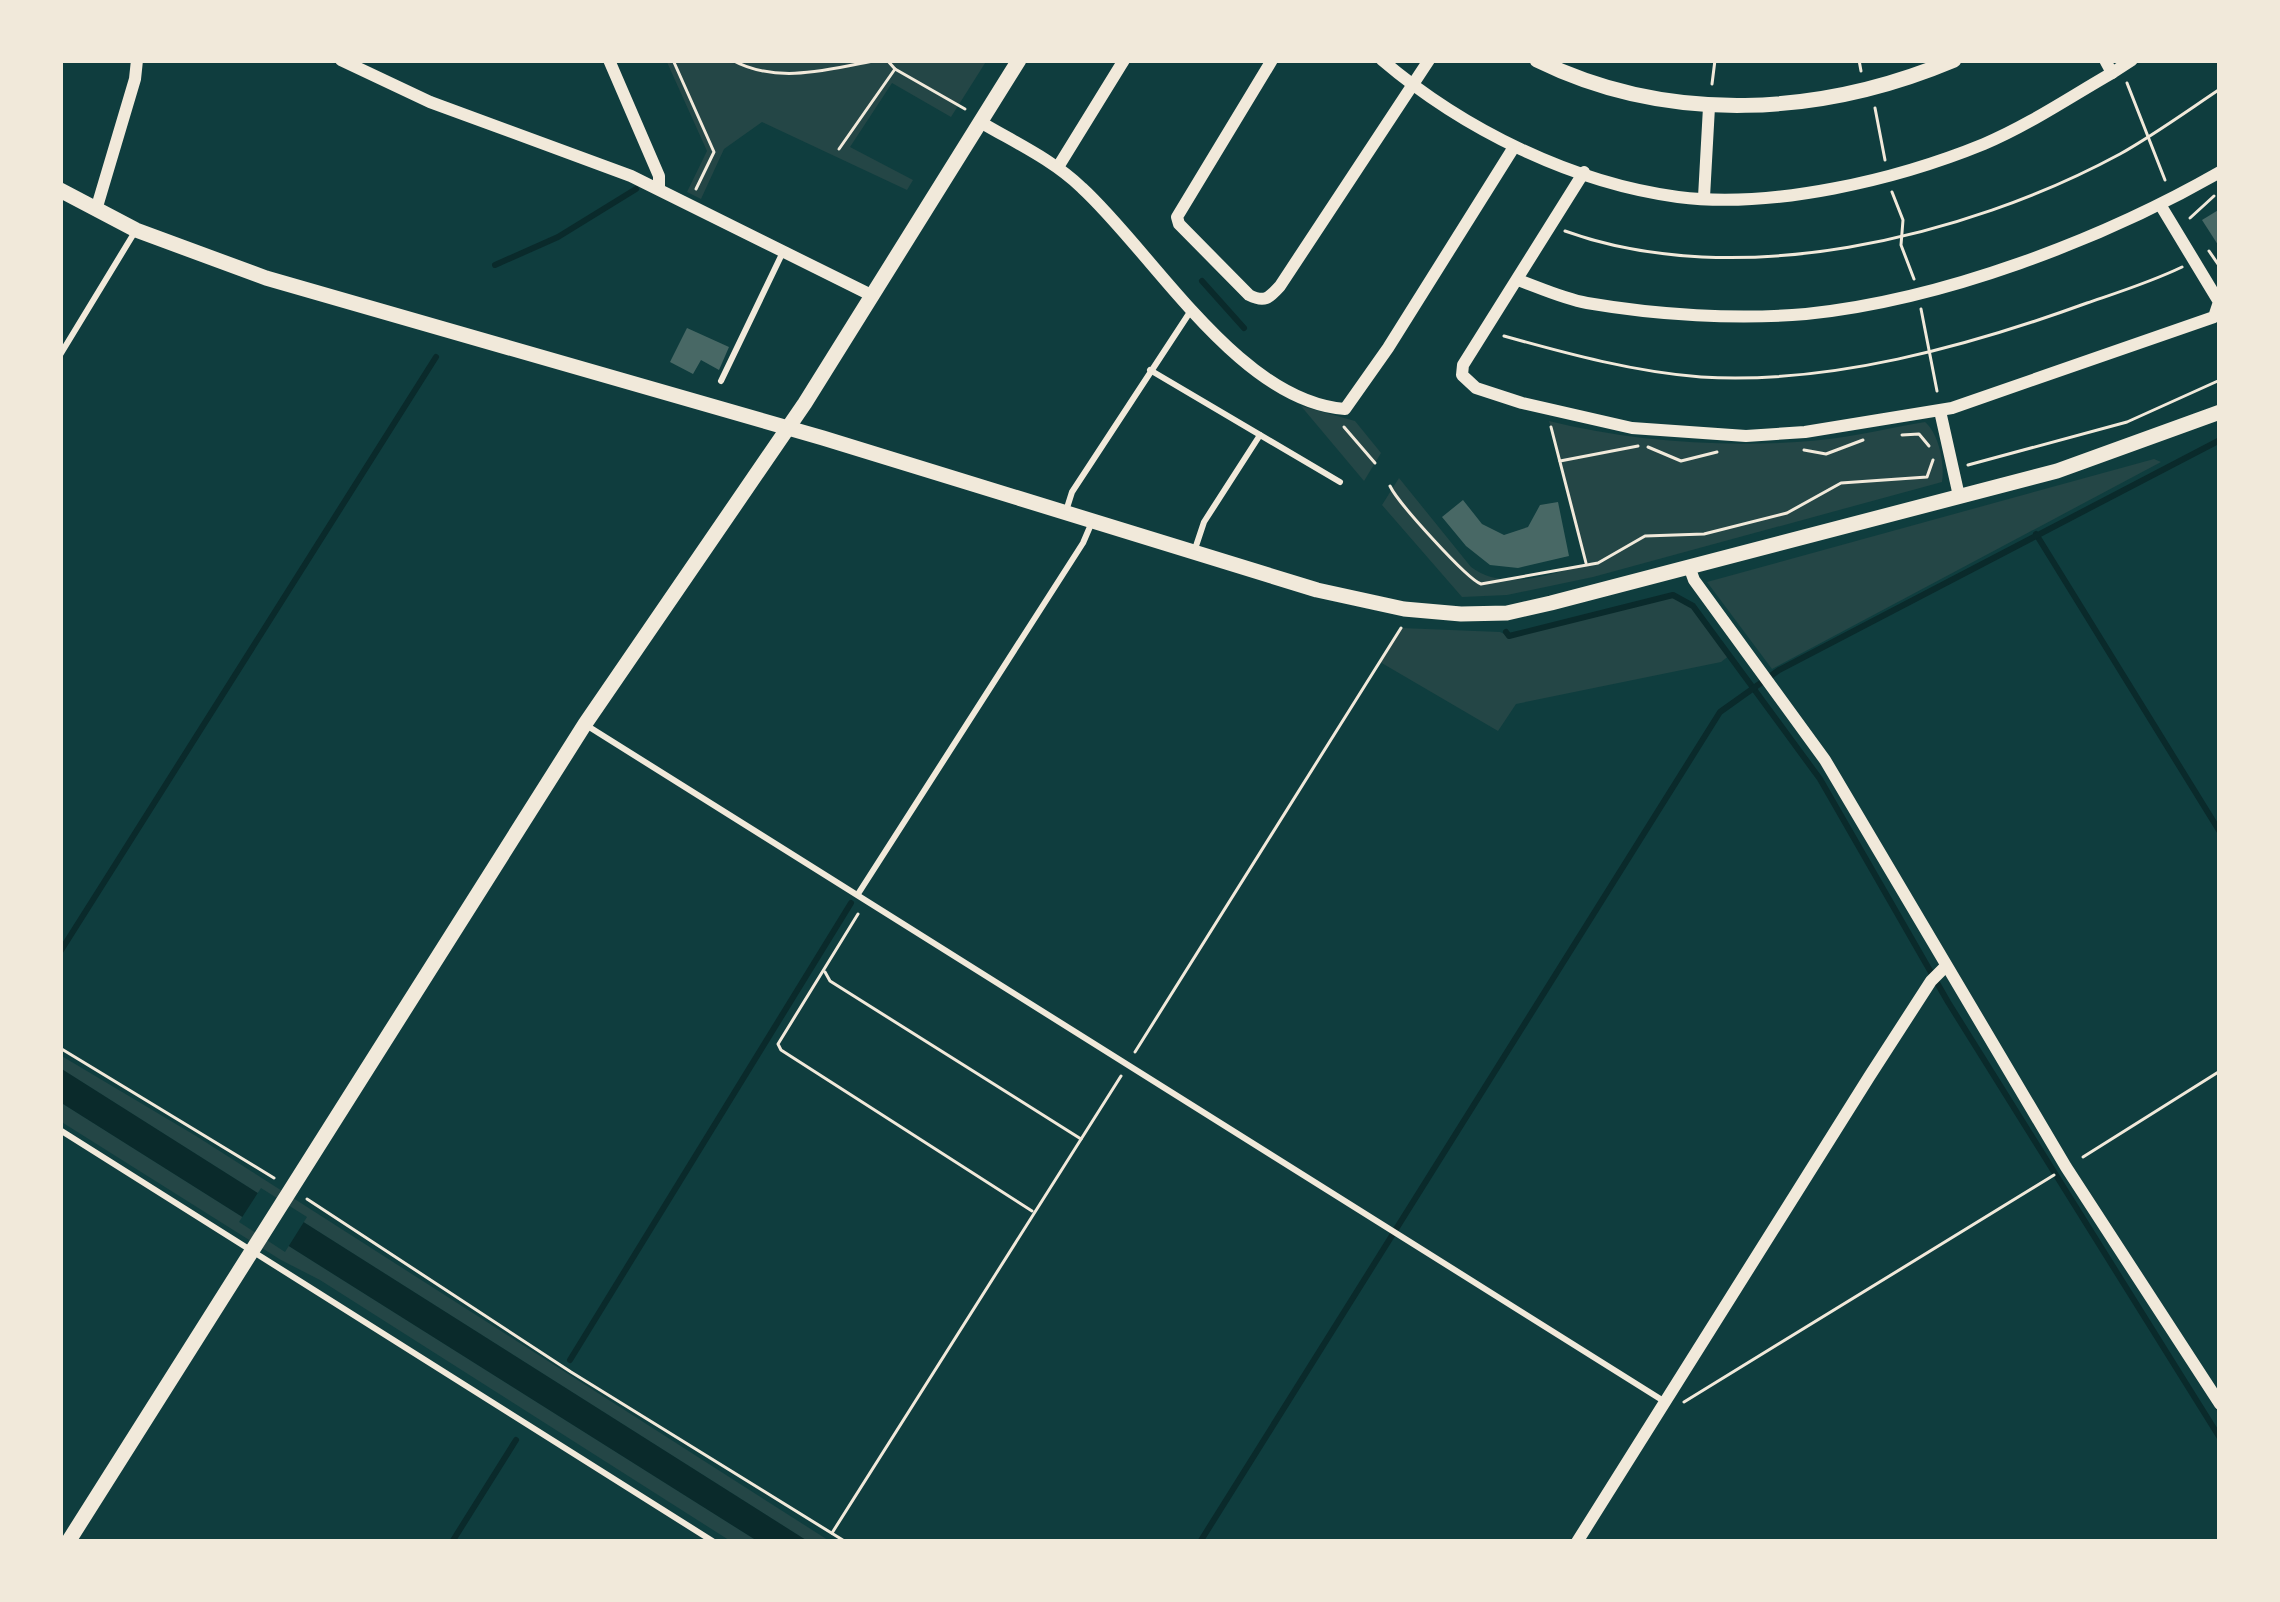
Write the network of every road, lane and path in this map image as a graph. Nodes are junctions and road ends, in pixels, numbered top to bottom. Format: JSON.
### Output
{"nodes":[{"id":1,"x":137,"y":60,"type":"edge"},
{"id":2,"x":341,"y":60,"type":"edge"},
{"id":3,"x":609,"y":60,"type":"edge"},
{"id":4,"x":673,"y":60,"type":"edge"},
{"id":5,"x":732,"y":60,"type":"edge"},
{"id":6,"x":878,"y":60,"type":"edge"},
{"id":7,"x":886,"y":60,"type":"edge"},
{"id":8,"x":1019,"y":60,"type":"edge"},
{"id":9,"x":1124,"y":60,"type":"edge"},
{"id":10,"x":1272,"y":60,"type":"edge"},
{"id":11,"x":1382,"y":60,"type":"edge"},
{"id":12,"x":1429,"y":60,"type":"edge"},
{"id":13,"x":1537,"y":60,"type":"edge"},
{"id":14,"x":1715,"y":60,"type":"edge"},
{"id":15,"x":1858,"y":60,"type":"edge"},
{"id":16,"x":1954,"y":60,"type":"edge"},
{"id":17,"x":2132,"y":60,"type":"edge"},
{"id":18,"x":359,"y":63,"type":"edge"},
{"id":19,"x":2108,"y":66,"type":"edge"},
{"id":20,"x":895,"y":69,"type":"junction"},
{"id":21,"x":1861,"y":72,"type":"dead end"},
{"id":22,"x":1411,"y":85,"type":"junction"},
{"id":23,"x":2220,"y":89,"type":"edge"},
{"id":24,"x":1710,"y":99,"type":"junction"},
{"id":25,"x":1875,"y":108,"type":"dead end"},
{"id":26,"x":967,"y":110,"type":"dead end"},
{"id":27,"x":982,"y":123,"type":"junction"},
{"id":28,"x":1514,"y":148,"type":"junction"},
{"id":29,"x":839,"y":149,"type":"dead end"},
{"id":30,"x":1058,"y":167,"type":"junction"},
{"id":31,"x":1887,"y":168,"type":"dead end"},
{"id":32,"x":1584,"y":172,"type":"junction"},
{"id":33,"x":2220,"y":172,"type":"edge"},
{"id":34,"x":1890,"y":185,"type":"dead end"},
{"id":35,"x":659,"y":189,"type":"junction"},
{"id":36,"x":60,"y":190,"type":"edge"},
{"id":37,"x":2220,"y":191,"type":"edge"},
{"id":38,"x":693,"y":196,"type":"dead end"},
{"id":39,"x":1704,"y":197,"type":"junction"},
{"id":40,"x":2161,"y":206,"type":"junction"},
{"id":41,"x":96,"y":210,"type":"junction"},
{"id":42,"x":2188,"y":219,"type":"dead end"},
{"id":43,"x":1551,"y":226,"type":"junction"},
{"id":44,"x":136,"y":230,"type":"junction"},
{"id":45,"x":1902,"y":234,"type":"junction"},
{"id":46,"x":784,"y":250,"type":"junction"},
{"id":47,"x":2209,"y":251,"type":"dead end"},
{"id":48,"x":2188,"y":264,"type":"dead end"},
{"id":49,"x":2220,"y":267,"type":"edge"},
{"id":50,"x":1518,"y":280,"type":"junction"},
{"id":51,"x":1914,"y":281,"type":"dead end"},
{"id":52,"x":874,"y":296,"type":"junction"},
{"id":53,"x":1918,"y":302,"type":"dead end"},
{"id":54,"x":1190,"y":311,"type":"junction"},
{"id":55,"x":1486,"y":326,"type":"junction"},
{"id":56,"x":1930,"y":352,"type":"junction"},
{"id":57,"x":60,"y":355,"type":"edge"},
{"id":58,"x":1150,"y":370,"type":"junction"},
{"id":59,"x":2220,"y":380,"type":"edge"},
{"id":60,"x":721,"y":381,"type":"dead end"},
{"id":61,"x":1940,"y":410,"type":"junction"},
{"id":62,"x":1551,"y":411,"type":"junction"},
{"id":63,"x":2220,"y":412,"type":"edge"},
{"id":64,"x":1342,"y":419,"type":"dead end"},
{"id":65,"x":787,"y":429,"type":"junction"},
{"id":66,"x":1260,"y":435,"type":"junction"},
{"id":67,"x":1899,"y":435,"type":"dead end"},
{"id":68,"x":1875,"y":438,"type":"dead end"},
{"id":69,"x":1800,"y":448,"type":"dead end"},
{"id":70,"x":1722,"y":452,"type":"dead end"},
{"id":71,"x":1560,"y":461,"type":"junction"},
{"id":72,"x":1376,"y":463,"type":"dead end"},
{"id":73,"x":1966,"y":465,"type":"dead end"},
{"id":74,"x":1928,"y":477,"type":"junction"},
{"id":75,"x":1340,"y":482,"type":"dead end"},
{"id":76,"x":1390,"y":486,"type":"dead end"},
{"id":77,"x":1930,"y":490,"type":"dead end"},
{"id":78,"x":1959,"y":496,"type":"junction"},
{"id":79,"x":1066,"y":511,"type":"junction"},
{"id":80,"x":1094,"y":519,"type":"junction"},
{"id":81,"x":1195,"y":549,"type":"junction"},
{"id":82,"x":1587,"y":565,"type":"junction"},
{"id":83,"x":1690,"y":568,"type":"junction"},
{"id":84,"x":1481,"y":584,"type":"junction"},
{"id":85,"x":1485,"y":599,"type":"dead end"},
{"id":86,"x":585,"y":724,"type":"junction"},
{"id":87,"x":858,"y":894,"type":"junction"},
{"id":88,"x":866,"y":902,"type":"junction"},
{"id":89,"x":827,"y":965,"type":"junction"},
{"id":90,"x":1946,"y":965,"type":"junction"},
{"id":91,"x":60,"y":1048,"type":"edge"},
{"id":92,"x":2220,"y":1071,"type":"edge"},
{"id":93,"x":60,"y":1130,"type":"edge"},
{"id":94,"x":1081,"y":1139,"type":"dead end"},
{"id":95,"x":2066,"y":1167,"type":"junction"},
{"id":96,"x":276,"y":1180,"type":"dead end"},
{"id":97,"x":310,"y":1201,"type":"dead end"},
{"id":98,"x":1034,"y":1213,"type":"dead end"},
{"id":99,"x":254,"y":1250,"type":"junction"},
{"id":100,"x":1665,"y":1402,"type":"junction"},
{"id":101,"x":2220,"y":1404,"type":"edge"},
{"id":102,"x":68,"y":1542,"type":"edge"},
{"id":103,"x":714,"y":1542,"type":"edge"},
{"id":104,"x":846,"y":1542,"type":"edge"},
{"id":105,"x":1577,"y":1542,"type":"edge"}],
"edges":[{"from":1,"to":41,"type":"street"},
{"from":2,"to":18,"type":"street"},
{"from":3,"to":35,"type":"street"},
{"from":4,"to":38,"type":"path"},
{"from":5,"to":6,"type":"path"},
{"from":7,"to":20,"type":"path"},
{"from":8,"to":27,"type":"street"},
{"from":9,"to":30,"type":"street"},
{"from":10,"to":22,"type":"street"},
{"from":11,"to":22,"type":"street"},
{"from":12,"to":22,"type":"street"},
{"from":13,"to":24,"type":"street"},
{"from":14,"to":24,"type":"path"},
{"from":15,"to":21,"type":"path"},
{"from":16,"to":24,"type":"street"},
{"from":17,"to":19,"type":"street"},
{"from":18,"to":35,"type":"street"},
{"from":19,"to":39,"type":"street"},
{"from":20,"to":26,"type":"path"},
{"from":20,"to":29,"type":"path"},
{"from":22,"to":28,"type":"street"},
{"from":23,"to":45,"type":"path"},
{"from":24,"to":39,"type":"street"},
{"from":25,"to":31,"type":"path"},
{"from":27,"to":30,"type":"street"},
{"from":27,"to":52,"type":"street"},
{"from":28,"to":32,"type":"street"},
{"from":28,"to":54,"type":"street"},
{"from":30,"to":54,"type":"street"},
{"from":32,"to":39,"type":"street"},
{"from":32,"to":43,"type":"street"},
{"from":33,"to":40,"type":"street"},
{"from":34,"to":45,"type":"path"},
{"from":35,"to":46,"type":"street"},
{"from":36,"to":41,"type":"street"},
{"from":37,"to":42,"type":"path"},
{"from":40,"to":50,"type":"street"},
{"from":40,"to":61,"type":"street"},
{"from":41,"to":44,"type":"street"},
{"from":43,"to":45,"type":"path"},
{"from":43,"to":50,"type":"street"},
{"from":44,"to":57,"type":"lane"},
{"from":44,"to":65,"type":"street"},
{"from":45,"to":51,"type":"path"},
{"from":46,"to":52,"type":"street"},
{"from":46,"to":60,"type":"lane"},
{"from":47,"to":49,"type":"path"},
{"from":48,"to":56,"type":"path"},
{"from":50,"to":55,"type":"street"},
{"from":52,"to":65,"type":"street"},
{"from":53,"to":56,"type":"path"},
{"from":54,"to":58,"type":"lane"},
{"from":55,"to":56,"type":"path"},
{"from":55,"to":62,"type":"street"},
{"from":56,"to":61,"type":"path"},
{"from":58,"to":66,"type":"lane"},
{"from":58,"to":79,"type":"lane"},
{"from":59,"to":73,"type":"path"},
{"from":61,"to":62,"type":"street"},
{"from":61,"to":78,"type":"street"},
{"from":62,"to":71,"type":"path"},
{"from":63,"to":78,"type":"street"},
{"from":64,"to":72,"type":"path"},
{"from":65,"to":79,"type":"street"},
{"from":65,"to":86,"type":"street"},
{"from":66,"to":75,"type":"lane"},
{"from":66,"to":81,"type":"lane"},
{"from":67,"to":74,"type":"path"},
{"from":68,"to":69,"type":"path"},
{"from":70,"to":71,"type":"path"},
{"from":71,"to":82,"type":"path"},
{"from":74,"to":77,"type":"path"},
{"from":74,"to":82,"type":"path"},
{"from":76,"to":84,"type":"path"},
{"from":78,"to":83,"type":"street"},
{"from":79,"to":80,"type":"street"},
{"from":80,"to":81,"type":"street"},
{"from":80,"to":87,"type":"lane"},
{"from":81,"to":83,"type":"street"},
{"from":82,"to":84,"type":"path"},
{"from":83,"to":90,"type":"street"},
{"from":84,"to":85,"type":"path"},
{"from":86,"to":87,"type":"lane"},
{"from":86,"to":99,"type":"street"},
{"from":87,"to":88,"type":"lane"},
{"from":88,"to":89,"type":"path"},
{"from":88,"to":100,"type":"lane"},
{"from":89,"to":94,"type":"path"},
{"from":89,"to":98,"type":"path"},
{"from":90,"to":95,"type":"street"},
{"from":90,"to":100,"type":"street"},
{"from":91,"to":96,"type":"path"},
{"from":92,"to":95,"type":"path"},
{"from":93,"to":99,"type":"lane"},
{"from":95,"to":100,"type":"path"},
{"from":95,"to":101,"type":"street"},
{"from":97,"to":104,"type":"path"},
{"from":99,"to":102,"type":"street"},
{"from":99,"to":103,"type":"lane"},
{"from":100,"to":105,"type":"street"}]}
